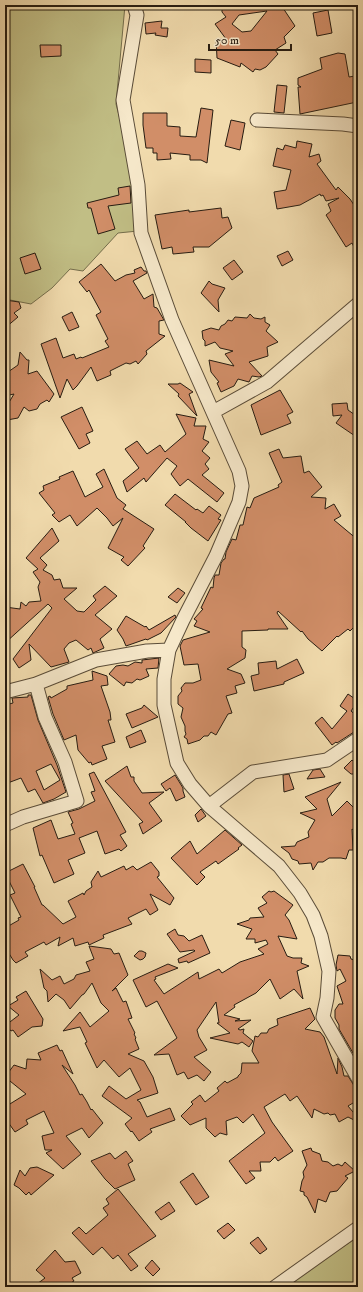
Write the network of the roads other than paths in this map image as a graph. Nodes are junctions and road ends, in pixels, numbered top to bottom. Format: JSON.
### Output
{"nodes":[{"id":1,"x":134,"y":5,"type":"edge"},
{"id":2,"x":257,"y":120,"type":"dead end"},
{"id":3,"x":358,"y":126,"type":"edge"},
{"id":4,"x":358,"y":304,"type":"edge"},
{"id":5,"x":213,"y":412,"type":"junction"},
{"id":6,"x":170,"y":650,"type":"junction"},
{"id":7,"x":36,"y":684,"type":"junction"},
{"id":8,"x":5,"y":692,"type":"edge"},
{"id":9,"x":358,"y":739,"type":"edge"},
{"id":10,"x":209,"y":806,"type":"junction"},
{"id":11,"x":5,"y":825,"type":"edge"},
{"id":12,"x":358,"y":1078,"type":"edge"},
{"id":13,"x":358,"y":1228,"type":"edge"},
{"id":14,"x":275,"y":1287,"type":"edge"}],
"edges":[{"from":1,"to":5,"type":"street"},
{"from":2,"to":3,"type":"street"},
{"from":4,"to":5,"type":"street"},
{"from":5,"to":6,"type":"street"},
{"from":6,"to":7,"type":"street"},
{"from":6,"to":10,"type":"street"},
{"from":7,"to":8,"type":"street"},
{"from":7,"to":11,"type":"street"},
{"from":9,"to":10,"type":"street"},
{"from":10,"to":12,"type":"street"},
{"from":13,"to":14,"type":"street"}]}
